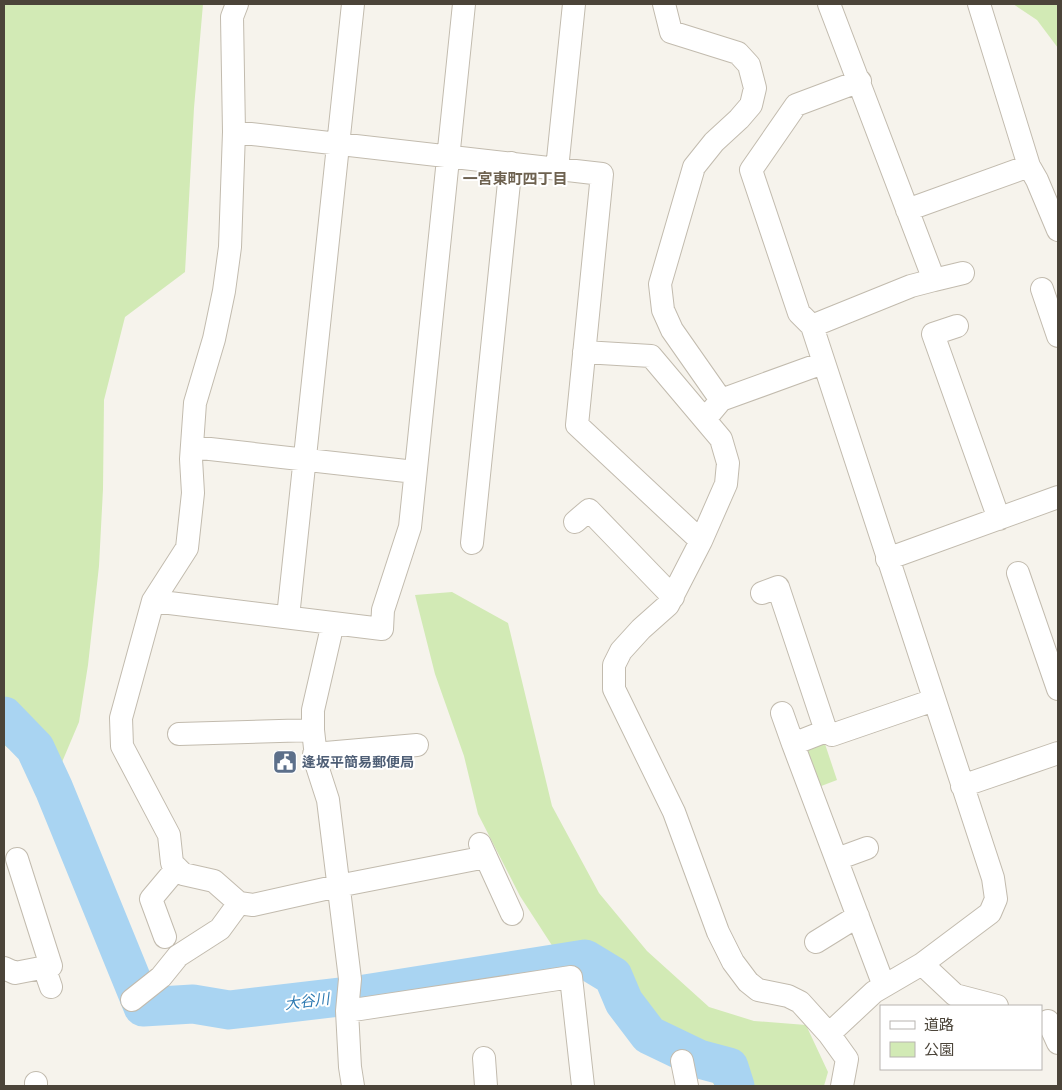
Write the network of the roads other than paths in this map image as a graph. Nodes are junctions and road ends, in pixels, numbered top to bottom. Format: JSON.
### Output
{"nodes":[{"id":1,"x":237,"y":4,"type":"edge"},
{"id":2,"x":353,"y":4,"type":"edge"},
{"id":3,"x":464,"y":4,"type":"edge"},
{"id":4,"x":574,"y":4,"type":"edge"},
{"id":5,"x":664,"y":4,"type":"edge"},
{"id":6,"x":829,"y":4,"type":"edge"},
{"id":7,"x":979,"y":4,"type":"edge"},
{"id":8,"x":860,"y":81,"type":"junction"},
{"id":9,"x":234,"y":132,"type":"junction"},
{"id":10,"x":338,"y":144,"type":"junction"},
{"id":11,"x":447,"y":156,"type":"junction"},
{"id":12,"x":511,"y":163,"type":"junction"},
{"id":13,"x":1029,"y":166,"type":"junction"},
{"id":14,"x":557,"y":169,"type":"junction"},
{"id":15,"x":907,"y":210,"type":"junction"},
{"id":16,"x":1058,"y":230,"type":"edge"},
{"id":17,"x":963,"y":273,"type":"dead end"},
{"id":18,"x":934,"y":280,"type":"junction"},
{"id":19,"x":1042,"y":289,"type":"dead end"},
{"id":20,"x":812,"y":326,"type":"junction"},
{"id":21,"x":957,"y":326,"type":"dead end"},
{"id":22,"x":1058,"y":336,"type":"edge"},
{"id":23,"x":584,"y":352,"type":"junction"},
{"id":24,"x":823,"y":363,"type":"junction"},
{"id":25,"x":721,"y":400,"type":"junction"},
{"id":26,"x":705,"y":419,"type":"junction"},
{"id":27,"x":192,"y":447,"type":"junction"},
{"id":28,"x":305,"y":459,"type":"junction"},
{"id":29,"x":415,"y":472,"type":"junction"},
{"id":30,"x":1058,"y":497,"type":"edge"},
{"id":31,"x":999,"y":519,"type":"junction"},
{"id":32,"x":575,"y":522,"type":"dead end"},
{"id":33,"x":701,"y":541,"type":"junction"},
{"id":34,"x":472,"y":543,"type":"dead end"},
{"id":35,"x":887,"y":559,"type":"junction"},
{"id":36,"x":1018,"y":573,"type":"dead end"},
{"id":37,"x":762,"y":593,"type":"dead end"},
{"id":38,"x":673,"y":596,"type":"junction"},
{"id":39,"x":152,"y":601,"type":"junction"},
{"id":40,"x":288,"y":618,"type":"junction"},
{"id":41,"x":333,"y":623,"type":"junction"},
{"id":42,"x":1058,"y":690,"type":"edge"},
{"id":43,"x":934,"y":700,"type":"junction"},
{"id":44,"x":782,"y":713,"type":"dead end"},
{"id":45,"x":312,"y":730,"type":"junction"},
{"id":46,"x":826,"y":731,"type":"junction"},
{"id":47,"x":179,"y":734,"type":"dead end"},
{"id":48,"x":417,"y":744,"type":"dead end"},
{"id":49,"x":793,"y":744,"type":"junction"},
{"id":50,"x":1058,"y":753,"type":"edge"},
{"id":51,"x":314,"y":754,"type":"junction"},
{"id":52,"x":962,"y":786,"type":"junction"},
{"id":53,"x":867,"y":848,"type":"dead end"},
{"id":54,"x":18,"y":859,"type":"dead end"},
{"id":55,"x":837,"y":859,"type":"junction"},
{"id":56,"x":177,"y":868,"type":"junction"},
{"id":57,"x":338,"y":886,"type":"junction"},
{"id":58,"x":239,"y":903,"type":"junction"},
{"id":59,"x":512,"y":914,"type":"dead end"},
{"id":60,"x":858,"y":916,"type":"junction"},
{"id":61,"x":165,"y":937,"type":"dead end"},
{"id":62,"x":816,"y":942,"type":"dead end"},
{"id":63,"x":922,"y":964,"type":"junction"},
{"id":64,"x":4,"y":968,"type":"edge"},
{"id":65,"x":884,"y":986,"type":"junction"},
{"id":66,"x":138,"y":994,"type":"dead end"},
{"id":67,"x":348,"y":997,"type":"junction"},
{"id":68,"x":993,"y":1005,"type":"edge"},
{"id":69,"x":1049,"y":1021,"type":"edge"},
{"id":70,"x":830,"y":1034,"type":"junction"},
{"id":71,"x":1058,"y":1044,"type":"edge"},
{"id":72,"x":484,"y":1058,"type":"dead end"},
{"id":73,"x":682,"y":1061,"type":"dead end"},
{"id":74,"x":353,"y":1086,"type":"edge"},
{"id":75,"x":486,"y":1086,"type":"edge"},
{"id":76,"x":582,"y":1086,"type":"edge"},
{"id":77,"x":687,"y":1086,"type":"edge"},
{"id":78,"x":842,"y":1086,"type":"edge"}],
"edges":[{"from":1,"to":9,"type":"street"},
{"from":2,"to":10,"type":"street"},
{"from":3,"to":11,"type":"street"},
{"from":4,"to":14,"type":"street"},
{"from":5,"to":25,"type":"street"},
{"from":6,"to":8,"type":"street"},
{"from":7,"to":13,"type":"street"},
{"from":8,"to":15,"type":"street"},
{"from":8,"to":20,"type":"street"},
{"from":9,"to":10,"type":"street"},
{"from":9,"to":27,"type":"street"},
{"from":10,"to":11,"type":"street"},
{"from":10,"to":28,"type":"street"},
{"from":11,"to":12,"type":"street"},
{"from":11,"to":29,"type":"street"},
{"from":12,"to":14,"type":"street"},
{"from":12,"to":34,"type":"street"},
{"from":13,"to":15,"type":"street"},
{"from":13,"to":16,"type":"street"},
{"from":14,"to":23,"type":"street"},
{"from":15,"to":18,"type":"street"},
{"from":17,"to":18,"type":"street"},
{"from":18,"to":20,"type":"street"},
{"from":19,"to":22,"type":"street"},
{"from":20,"to":24,"type":"street"},
{"from":21,"to":31,"type":"street"},
{"from":23,"to":26,"type":"street"},
{"from":23,"to":33,"type":"street"},
{"from":24,"to":25,"type":"street"},
{"from":24,"to":35,"type":"street"},
{"from":25,"to":26,"type":"street"},
{"from":26,"to":33,"type":"street"},
{"from":27,"to":28,"type":"street"},
{"from":27,"to":39,"type":"street"},
{"from":28,"to":29,"type":"street"},
{"from":28,"to":40,"type":"street"},
{"from":29,"to":41,"type":"street"},
{"from":30,"to":31,"type":"street"},
{"from":31,"to":35,"type":"street"},
{"from":32,"to":38,"type":"street"},
{"from":33,"to":38,"type":"street"},
{"from":35,"to":43,"type":"street"},
{"from":36,"to":42,"type":"street"},
{"from":37,"to":46,"type":"street"},
{"from":38,"to":70,"type":"street"},
{"from":39,"to":40,"type":"street"},
{"from":39,"to":56,"type":"street"},
{"from":40,"to":41,"type":"street"},
{"from":41,"to":45,"type":"street"},
{"from":43,"to":46,"type":"street"},
{"from":43,"to":52,"type":"street"},
{"from":44,"to":49,"type":"street"},
{"from":45,"to":47,"type":"street"},
{"from":45,"to":51,"type":"street"},
{"from":46,"to":49,"type":"street"},
{"from":48,"to":51,"type":"street"},
{"from":49,"to":55,"type":"street"},
{"from":50,"to":52,"type":"street"},
{"from":51,"to":57,"type":"street"},
{"from":52,"to":63,"type":"street"},
{"from":53,"to":55,"type":"street"},
{"from":54,"to":64,"type":"street"},
{"from":55,"to":60,"type":"street"},
{"from":56,"to":58,"type":"street"},
{"from":56,"to":61,"type":"street"},
{"from":57,"to":58,"type":"street"},
{"from":57,"to":59,"type":"street"},
{"from":57,"to":67,"type":"street"},
{"from":58,"to":66,"type":"street"},
{"from":60,"to":62,"type":"street"},
{"from":60,"to":65,"type":"street"},
{"from":63,"to":65,"type":"street"},
{"from":63,"to":68,"type":"street"},
{"from":65,"to":70,"type":"street"},
{"from":67,"to":74,"type":"street"},
{"from":67,"to":76,"type":"street"},
{"from":69,"to":71,"type":"street"},
{"from":70,"to":78,"type":"street"},
{"from":72,"to":75,"type":"street"},
{"from":73,"to":77,"type":"street"}]}
